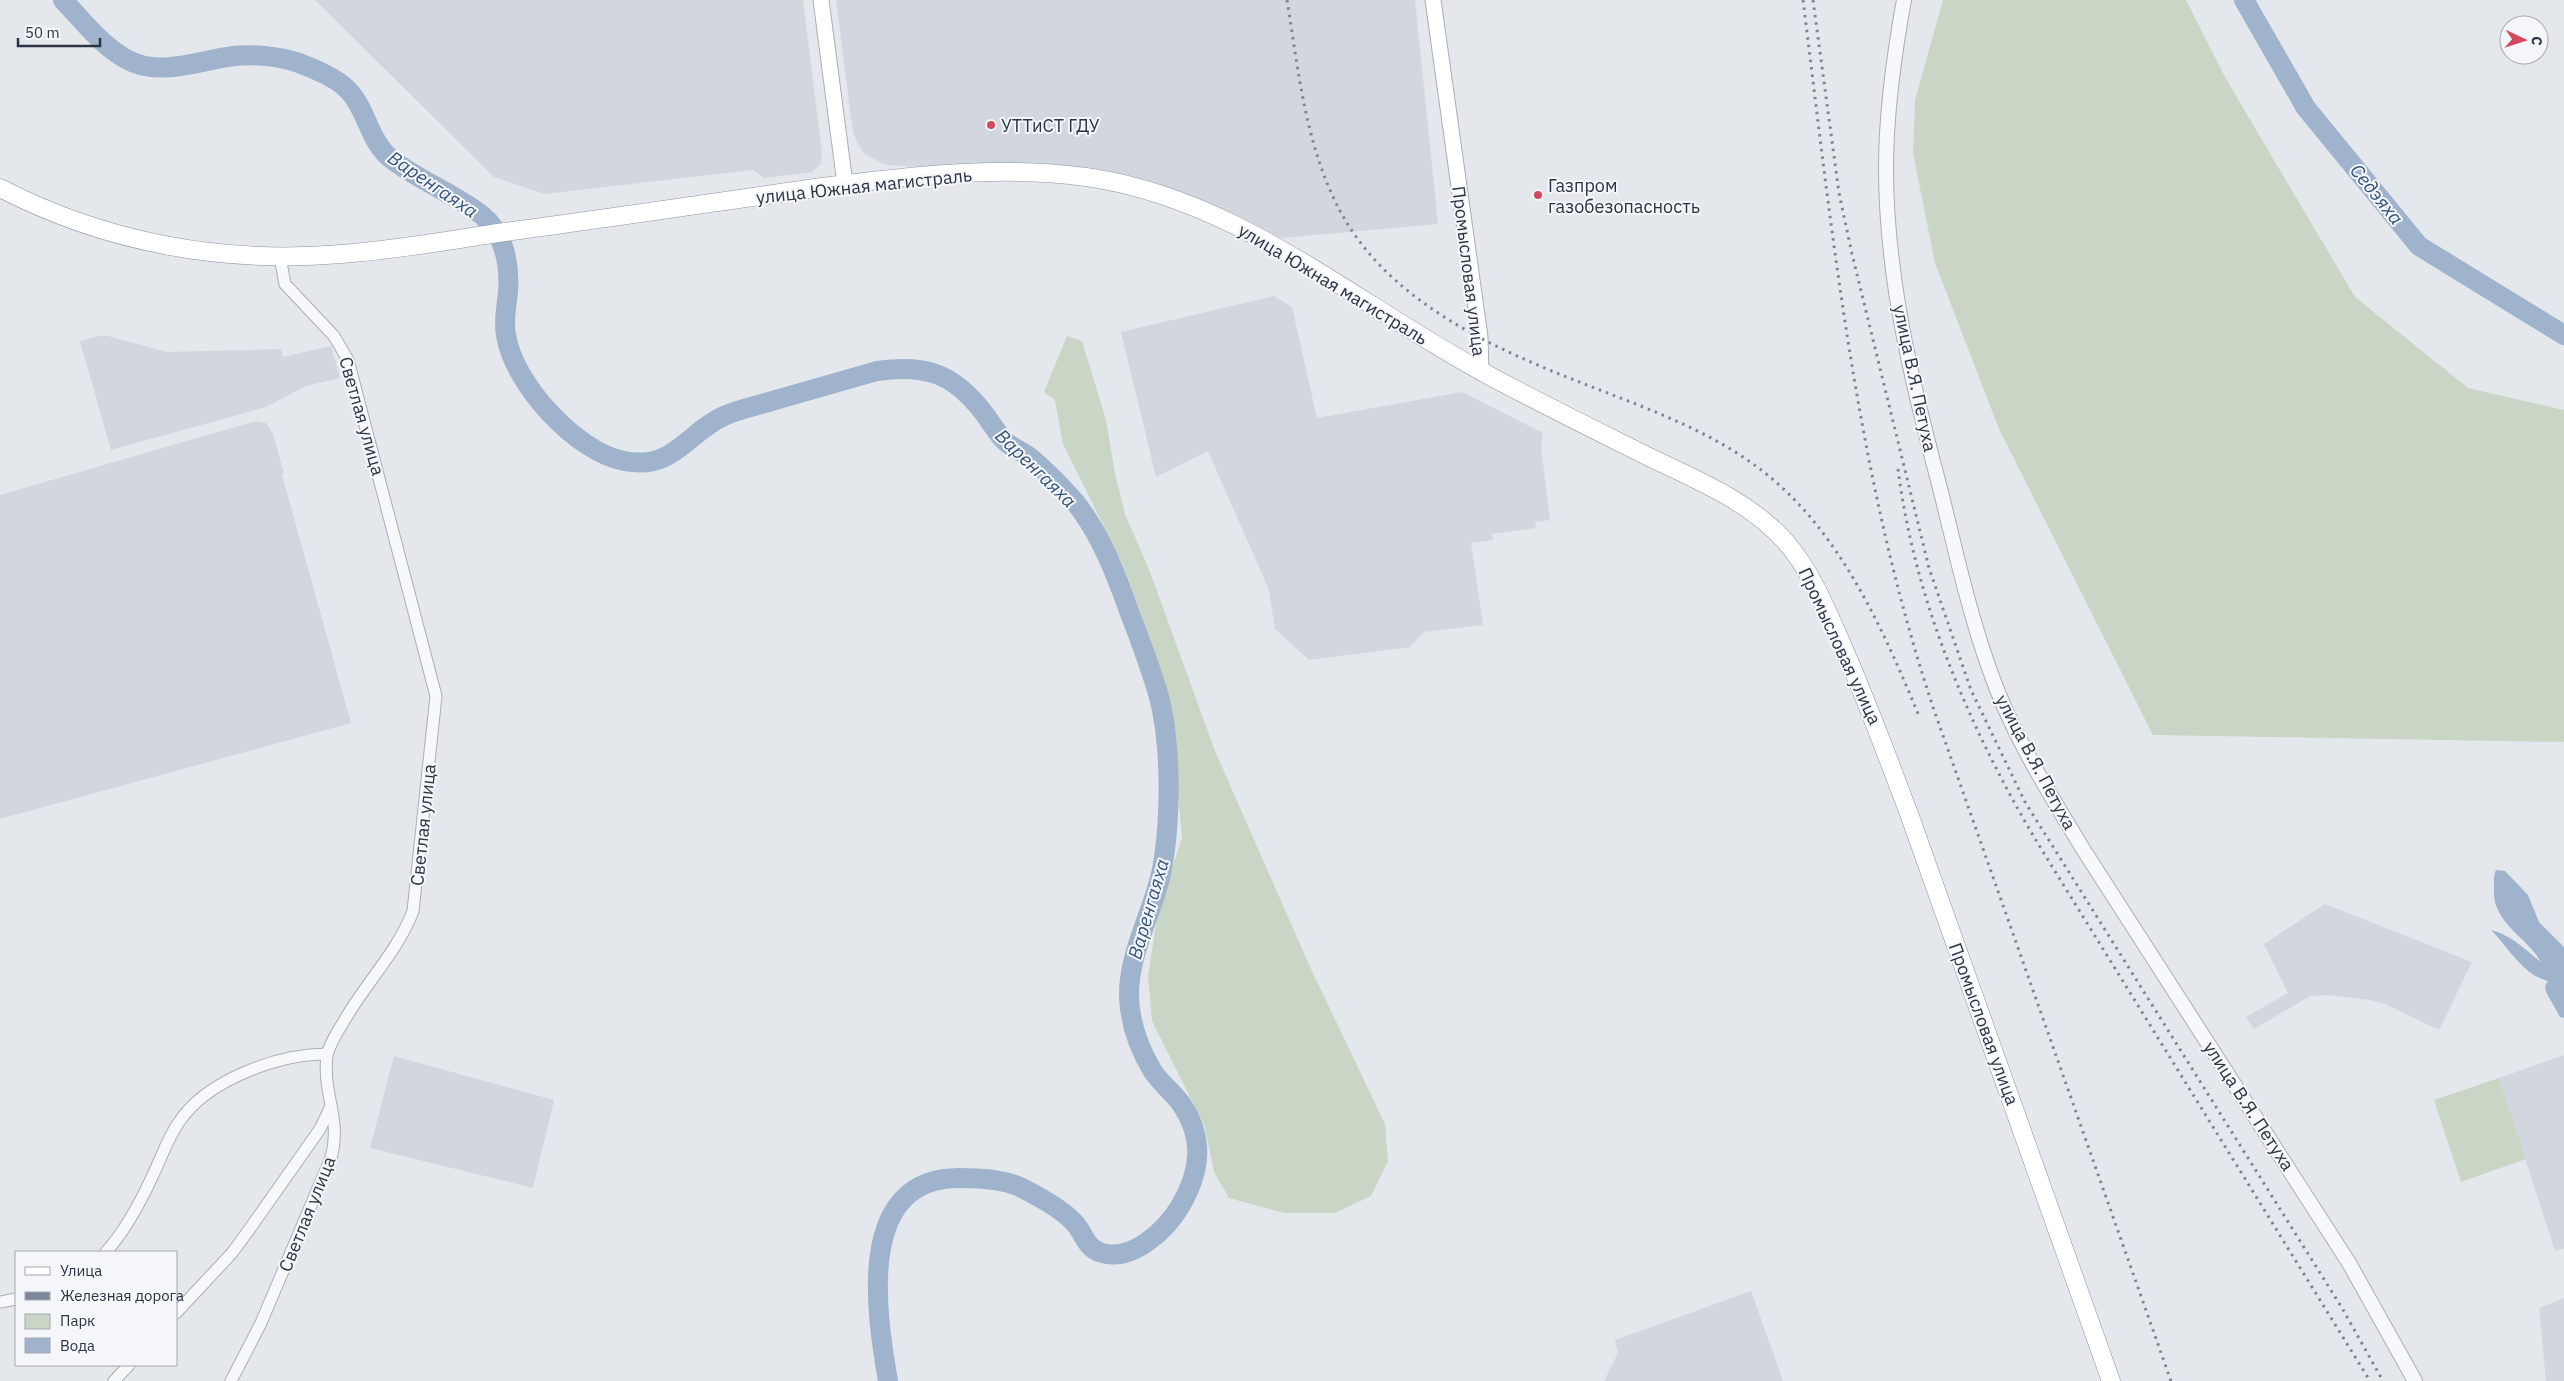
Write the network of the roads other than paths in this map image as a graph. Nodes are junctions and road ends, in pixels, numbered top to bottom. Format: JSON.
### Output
{"nodes":[{"id":1,"x":820,"y":0,"type":"edge"},
{"id":2,"x":1433,"y":0,"type":"edge"},
{"id":3,"x":1904,"y":0,"type":"edge"},
{"id":4,"x":845,"y":184,"type":"junction"},
{"id":5,"x":0,"y":188,"type":"edge"},
{"id":6,"x":280,"y":257,"type":"junction"},
{"id":7,"x":1481,"y":372,"type":"junction"},
{"id":8,"x":327,"y":1054,"type":"junction"},
{"id":9,"x":331,"y":1106,"type":"junction"},
{"id":10,"x":107,"y":1251,"type":"edge"},
{"id":11,"x":15,"y":1298,"type":"edge"},
{"id":12,"x":0,"y":1302,"type":"edge"},
{"id":13,"x":178,"y":1311,"type":"edge"},
{"id":14,"x":128,"y":1366,"type":"edge"},
{"id":15,"x":114,"y":1381,"type":"edge"},
{"id":16,"x":231,"y":1381,"type":"edge"},
{"id":17,"x":2111,"y":1381,"type":"edge"},
{"id":18,"x":2416,"y":1381,"type":"edge"}],
"edges":[{"from":1,"to":4,"type":"main road"},
{"from":2,"to":7,"type":"main road","name":"Промысловая улица"},
{"from":3,"to":18,"type":"street","name":"улица В.Я. Петуха"},
{"from":4,"to":6,"type":"highway","name":"улица Южная магистраль"},
{"from":4,"to":7,"type":"highway","name":"улица Южная магистраль"},
{"from":5,"to":6,"type":"highway"},
{"from":6,"to":8,"type":"street","name":"Светлая улица"},
{"from":7,"to":17,"type":"highway","name":"Промысловая улица"},
{"from":8,"to":9,"type":"street","name":"Светлая улица"},
{"from":8,"to":10,"type":"street"},
{"from":9,"to":13,"type":"street"},
{"from":9,"to":16,"type":"street","name":"Светлая улица"},
{"from":11,"to":12,"type":"street"},
{"from":14,"to":15,"type":"street"}]}
